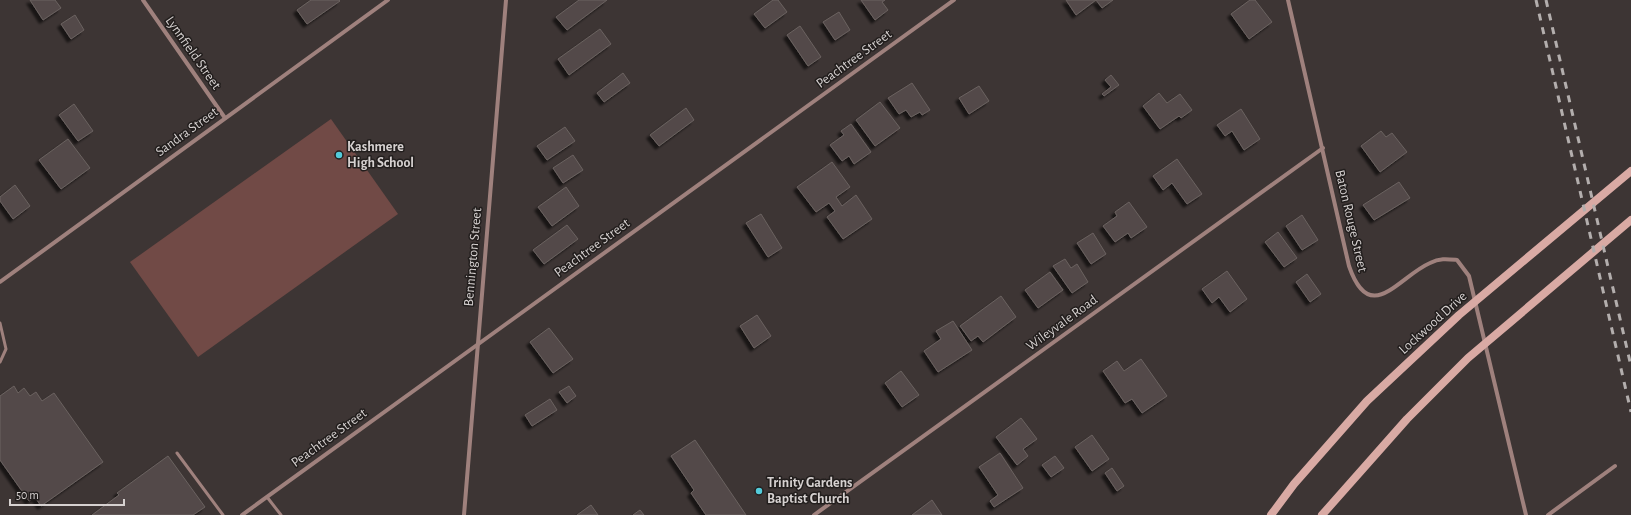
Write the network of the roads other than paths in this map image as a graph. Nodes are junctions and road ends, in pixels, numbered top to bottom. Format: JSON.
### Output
{"nodes":[{"id":1,"x":143,"y":0,"type":"edge"},
{"id":2,"x":388,"y":0,"type":"edge"},
{"id":3,"x":506,"y":0,"type":"edge"},
{"id":4,"x":954,"y":0,"type":"edge"},
{"id":5,"x":1288,"y":0,"type":"edge"},
{"id":6,"x":225,"y":118,"type":"junction"},
{"id":7,"x":1322,"y":148,"type":"junction"},
{"id":8,"x":1631,"y":171,"type":"edge"},
{"id":9,"x":1631,"y":220,"type":"edge"},
{"id":10,"x":0,"y":282,"type":"edge"},
{"id":11,"x":0,"y":323,"type":"edge"},
{"id":12,"x":477,"y":345,"type":"junction"},
{"id":13,"x":0,"y":362,"type":"edge"},
{"id":14,"x":177,"y":453,"type":"dead end"},
{"id":15,"x":1615,"y":466,"type":"dead end"},
{"id":16,"x":267,"y":497,"type":"junction"},
{"id":17,"x":223,"y":515,"type":"edge"},
{"id":18,"x":242,"y":515,"type":"edge"},
{"id":19,"x":281,"y":515,"type":"edge"},
{"id":20,"x":464,"y":515,"type":"edge"},
{"id":21,"x":814,"y":515,"type":"edge"},
{"id":22,"x":1271,"y":515,"type":"edge"},
{"id":23,"x":1322,"y":515,"type":"edge"},
{"id":24,"x":1526,"y":515,"type":"edge"},
{"id":25,"x":1548,"y":515,"type":"edge"}],
"edges":[{"from":1,"to":6,"type":"street","name":"Lynnfield Street"},
{"from":2,"to":6,"type":"street","name":"Sandra Street"},
{"from":3,"to":12,"type":"street","name":"Bennington Street"},
{"from":4,"to":12,"type":"street","name":"Peachtree Street"},
{"from":5,"to":7,"type":"street","name":"Baton Rouge Street"},
{"from":6,"to":10,"type":"street","name":"Sandra Street"},
{"from":7,"to":21,"type":"street","name":"Wileyvale Road"},
{"from":7,"to":24,"type":"street","name":"Baton Rouge Street"},
{"from":8,"to":22,"type":"main road","name":"Lockwood Drive"},
{"from":9,"to":23,"type":"main road"},
{"from":11,"to":13,"type":"lane"},
{"from":12,"to":16,"type":"street","name":"Peachtree Street"},
{"from":12,"to":20,"type":"street","name":"Bennington Street"},
{"from":14,"to":17,"type":"lane"},
{"from":15,"to":25,"type":"street"},
{"from":16,"to":18,"type":"street","name":"Peachtree Street"},
{"from":16,"to":19,"type":"lane"}]}
